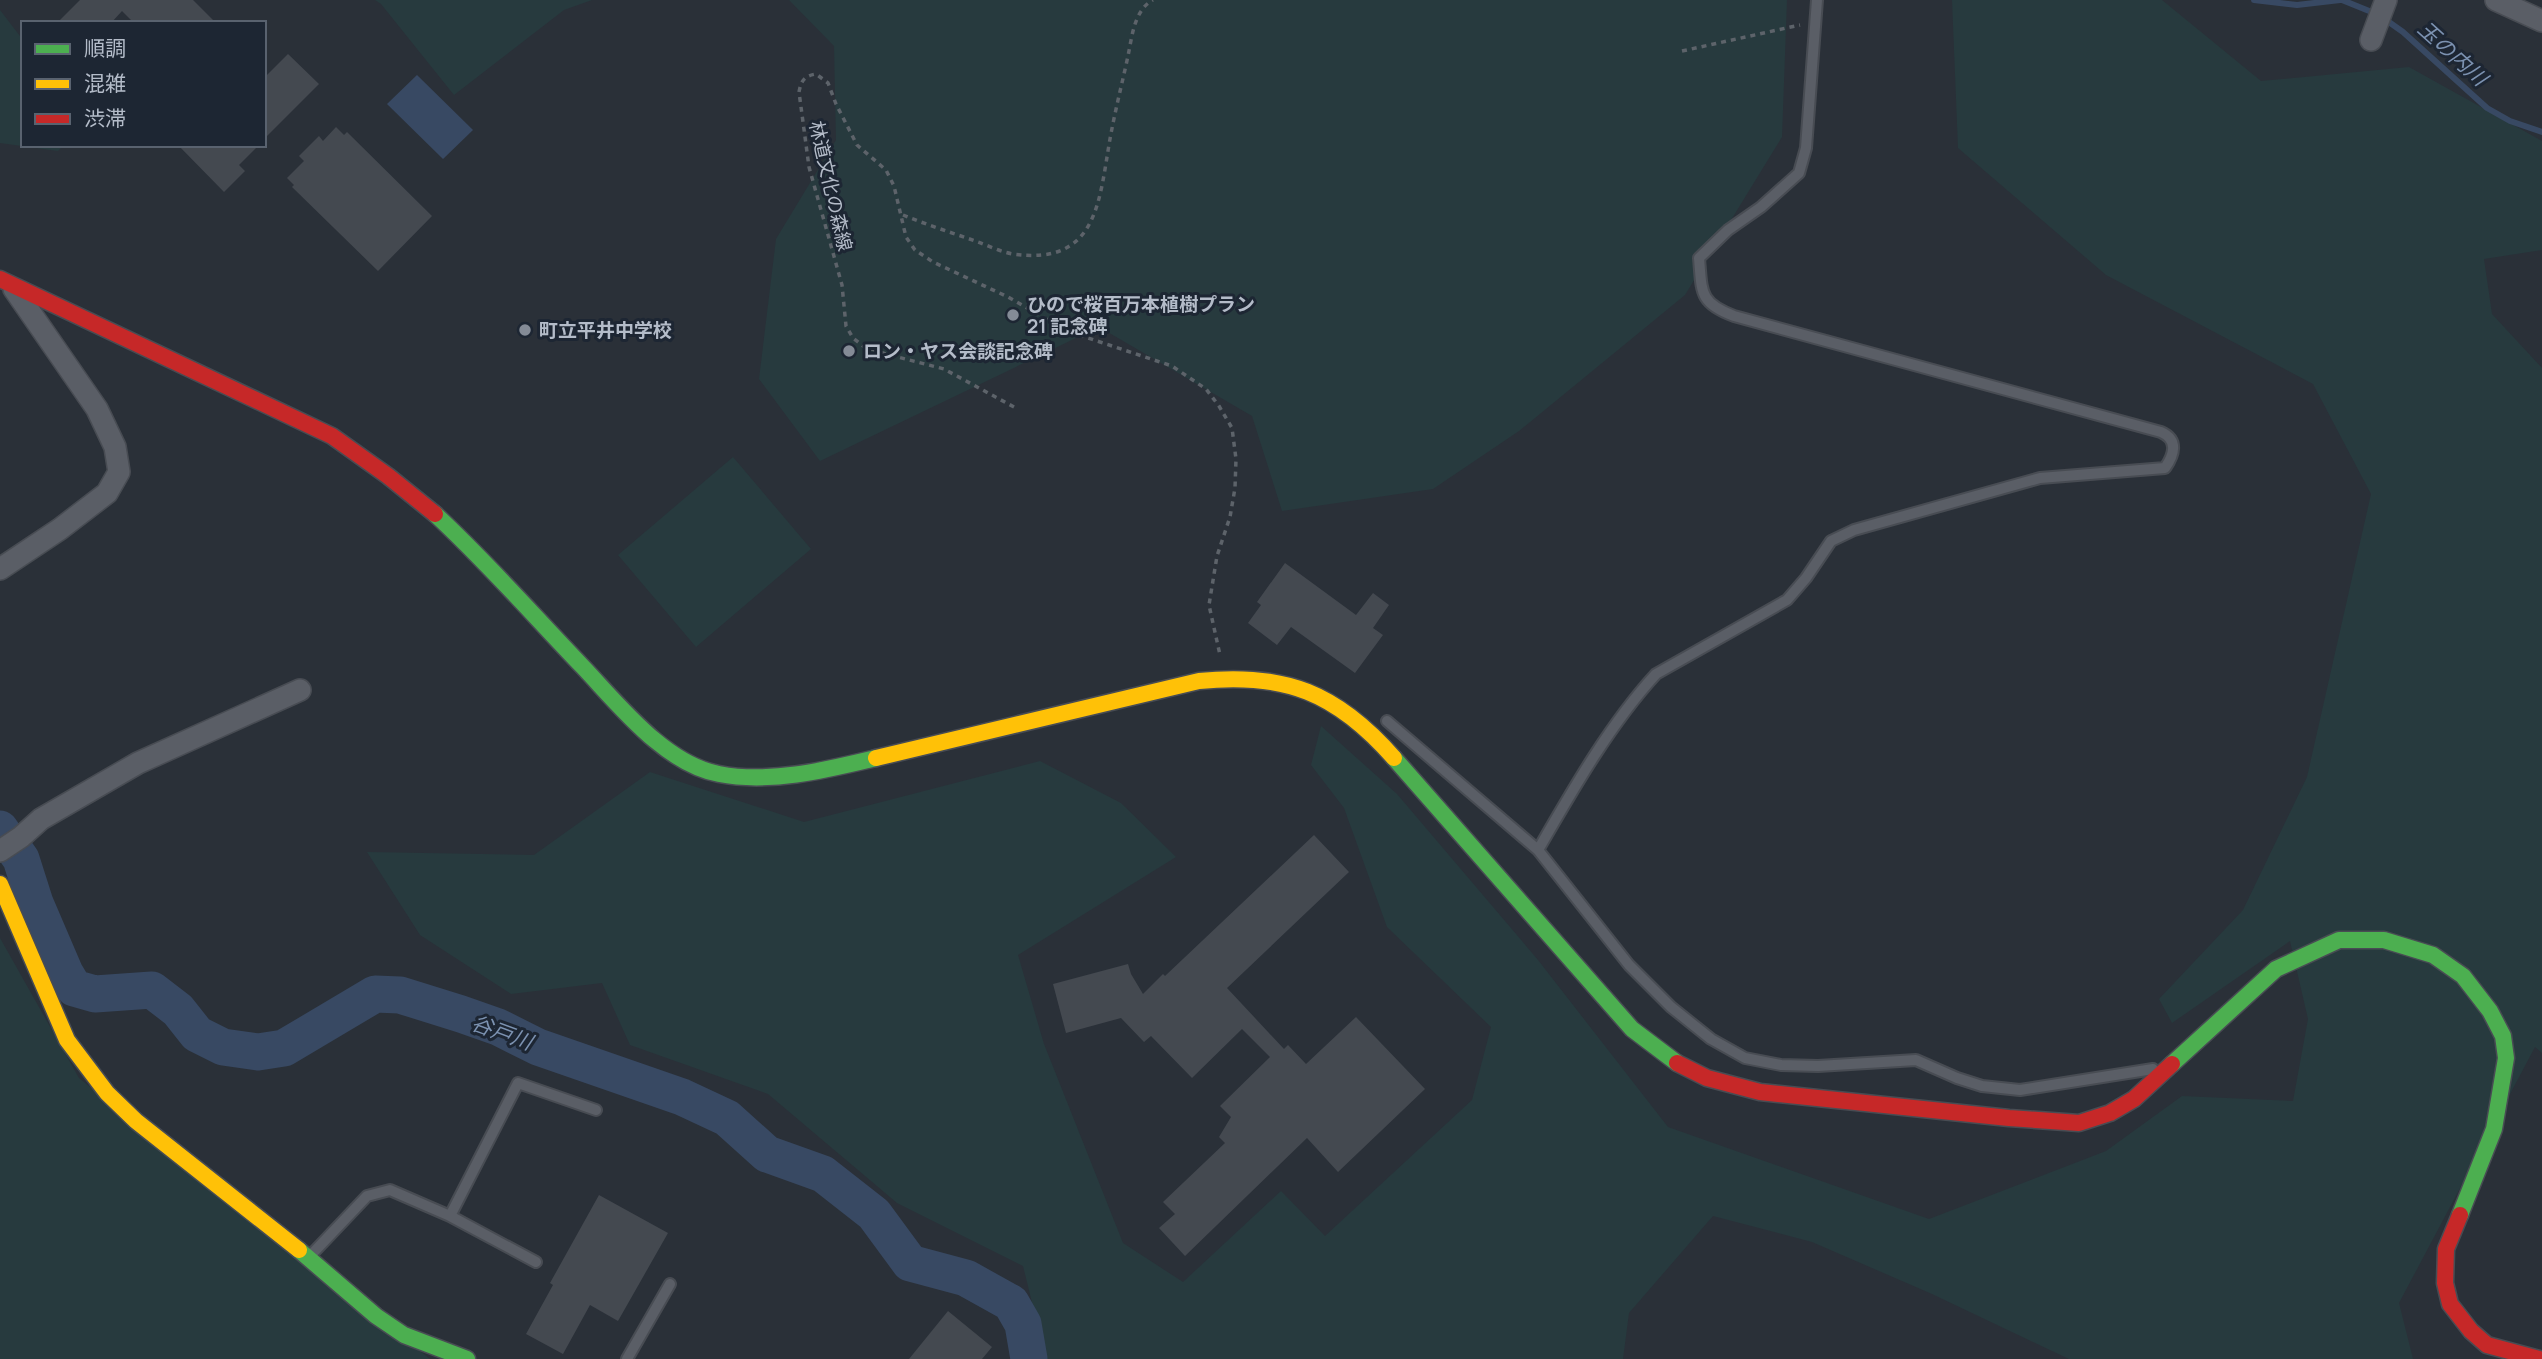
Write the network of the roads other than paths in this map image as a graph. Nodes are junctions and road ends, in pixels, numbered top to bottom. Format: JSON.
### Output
{"nodes":[{"id":1,"x":1817,"y":0,"type":"edge"},
{"id":2,"x":2386,"y":0,"type":"edge"},
{"id":3,"x":2496,"y":0,"type":"edge"},
{"id":4,"x":2542,"y":21,"type":"edge"},
{"id":5,"x":2373,"y":34,"type":"dead end"},
{"id":6,"x":5,"y":281,"type":"edge"},
{"id":7,"x":0,"y":569,"type":"edge"},
{"id":8,"x":300,"y":690,"type":"dead end"},
{"id":9,"x":1387,"y":721,"type":"dead end"},
{"id":10,"x":9,"y":845,"type":"edge"},
{"id":11,"x":1538,"y":850,"type":"junction"},
{"id":12,"x":0,"y":884,"type":"edge"},
{"id":13,"x":2170,"y":1066,"type":"junction"},
{"id":14,"x":596,"y":1110,"type":"dead end"},
{"id":15,"x":450,"y":1216,"type":"junction"},
{"id":16,"x":309,"y":1257,"type":"junction"},
{"id":17,"x":536,"y":1262,"type":"dead end"},
{"id":18,"x":670,"y":1284,"type":"dead end"},
{"id":19,"x":467,"y":1359,"type":"edge"},
{"id":20,"x":627,"y":1359,"type":"edge"},
{"id":21,"x":2539,"y":1359,"type":"edge"}],
"edges":[{"from":1,"to":11,"type":"lane"},
{"from":2,"to":5,"type":"street"},
{"from":3,"to":4,"type":"street"},
{"from":6,"to":7,"type":"street"},
{"from":6,"to":13,"type":"street"},
{"from":8,"to":10,"type":"street"},
{"from":9,"to":11,"type":"lane"},
{"from":11,"to":13,"type":"lane"},
{"from":12,"to":16,"type":"street"},
{"from":13,"to":21,"type":"street"},
{"from":14,"to":15,"type":"lane"},
{"from":15,"to":16,"type":"lane"},
{"from":15,"to":17,"type":"lane"},
{"from":16,"to":19,"type":"street"},
{"from":18,"to":20,"type":"lane"}]}
